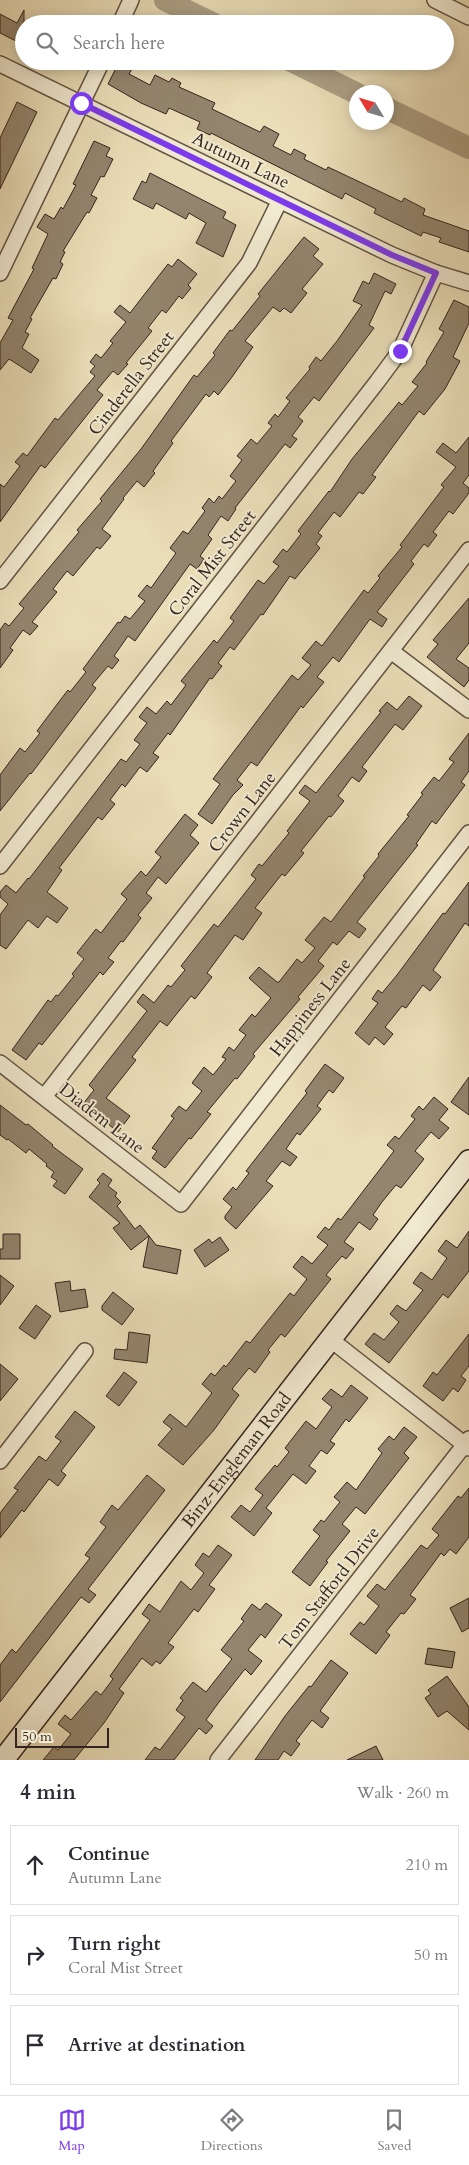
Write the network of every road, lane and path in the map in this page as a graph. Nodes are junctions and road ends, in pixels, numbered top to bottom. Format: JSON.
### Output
{"nodes":[{"id":1,"x":132,"y":0,"type":"edge"},
{"id":2,"x":435,"y":0,"type":"edge"},
{"id":3,"x":124,"y":15,"type":"edge"},
{"id":4,"x":469,"y":17,"type":"edge"},
{"id":5,"x":0,"y":64,"type":"edge"},
{"id":6,"x":98,"y":70,"type":"edge"},
{"id":7,"x":81,"y":103,"type":"junction"},
{"id":8,"x":280,"y":200,"type":"junction"},
{"id":9,"x":0,"y":273,"type":"edge"},
{"id":10,"x":436,"y":273,"type":"junction"},
{"id":11,"x":469,"y":283,"type":"edge"},
{"id":12,"x":469,"y":550,"type":"edge"},
{"id":13,"x":0,"y":581,"type":"edge"},
{"id":14,"x":391,"y":651,"type":"junction"},
{"id":15,"x":469,"y":710,"type":"edge"},
{"id":16,"x":469,"y":833,"type":"edge"},
{"id":17,"x":0,"y":866,"type":"edge"},
{"id":18,"x":0,"y":1063,"type":"edge"},
{"id":19,"x":44,"y":1097,"type":"junction"},
{"id":20,"x":469,"y":1160,"type":"edge"},
{"id":21,"x":181,"y":1204,"type":"joint"},
{"id":22,"x":330,"y":1338,"type":"junction"},
{"id":23,"x":86,"y":1351,"type":"dead end"},
{"id":24,"x":468,"y":1444,"type":"edge"},
{"id":25,"x":0,"y":1461,"type":"edge"},
{"id":26,"x":3,"y":1760,"type":"edge"},
{"id":27,"x":218,"y":1760,"type":"edge"}],
"edges":[{"from":1,"to":3,"type":"street"},
{"from":2,"to":4,"type":"street"},
{"from":5,"to":7,"type":"street","name":"Autumn Lane"},
{"from":6,"to":7,"type":"street"},
{"from":7,"to":8,"type":"street","name":"Autumn Lane"},
{"from":7,"to":9,"type":"street"},
{"from":8,"to":10,"type":"street","name":"Autumn Lane"},
{"from":8,"to":13,"type":"street","name":"Cinderella Street"},
{"from":10,"to":11,"type":"street","name":"Autumn Lane"},
{"from":10,"to":17,"type":"street","name":"Coral Mist Street"},
{"from":12,"to":14,"type":"street","name":"Crown Lane"},
{"from":14,"to":15,"type":"street"},
{"from":14,"to":19,"type":"street","name":"Crown Lane"},
{"from":16,"to":21,"type":"street","name":"Happiness Lane"},
{"from":18,"to":19,"type":"street","name":"Diadem Lane"},
{"from":19,"to":21,"type":"street","name":"Diadem Lane"},
{"from":20,"to":22,"type":"street","name":"Binz-Engleman Road"},
{"from":22,"to":24,"type":"street"},
{"from":22,"to":26,"type":"street","name":"Binz-Engleman Road"},
{"from":23,"to":25,"type":"street"},
{"from":24,"to":27,"type":"street","name":"Tom Stafford Drive"}]}
